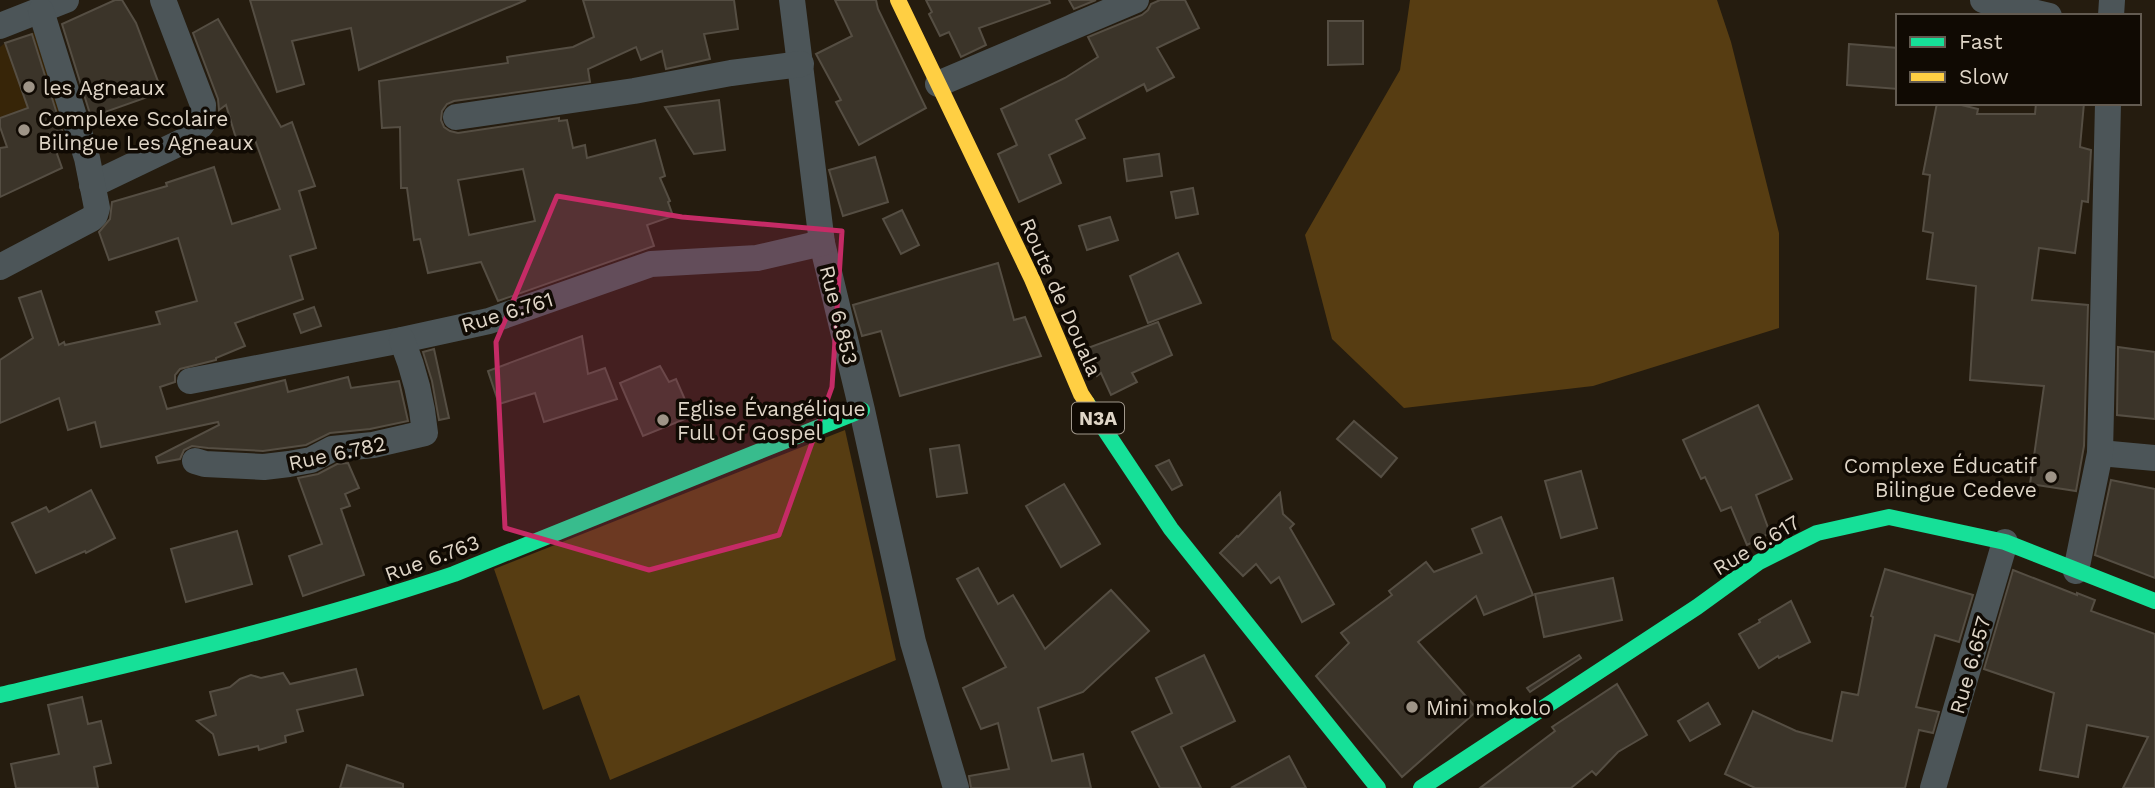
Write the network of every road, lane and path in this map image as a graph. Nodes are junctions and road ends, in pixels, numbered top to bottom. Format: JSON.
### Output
{"nodes":[{"id":1,"x":66,"y":0,"type":"edge"},
{"id":2,"x":163,"y":0,"type":"edge"},
{"id":3,"x":792,"y":0,"type":"edge"},
{"id":4,"x":898,"y":0,"type":"edge"},
{"id":5,"x":1136,"y":0,"type":"edge"},
{"id":6,"x":1983,"y":0,"type":"edge"},
{"id":7,"x":41,"y":11,"type":"junction"},
{"id":8,"x":2041,"y":14,"type":"edge"},
{"id":9,"x":0,"y":26,"type":"edge"},
{"id":10,"x":801,"y":64,"type":"junction"},
{"id":11,"x":938,"y":84,"type":"junction"},
{"id":12,"x":2108,"y":105,"type":"edge"},
{"id":13,"x":456,"y":117,"type":"dead end"},
{"id":14,"x":92,"y":185,"type":"junction"},
{"id":15,"x":822,"y":243,"type":"junction"},
{"id":16,"x":0,"y":267,"type":"edge"},
{"id":17,"x":402,"y":341,"type":"junction"},
{"id":18,"x":190,"y":382,"type":"dead end"},
{"id":19,"x":862,"y":410,"type":"junction"},
{"id":20,"x":2100,"y":453,"type":"junction"},
{"id":21,"x":2155,"y":458,"type":"edge"},
{"id":22,"x":195,"y":461,"type":"dead end"},
{"id":23,"x":2005,"y":542,"type":"junction"},
{"id":24,"x":2076,"y":571,"type":"junction"},
{"id":25,"x":2155,"y":601,"type":"edge"},
{"id":26,"x":0,"y":695,"type":"edge"},
{"id":27,"x":956,"y":788,"type":"edge"},
{"id":28,"x":1378,"y":788,"type":"edge"},
{"id":29,"x":1421,"y":788,"type":"edge"},
{"id":30,"x":1933,"y":788,"type":"edge"}],
"edges":[{"from":1,"to":7,"type":"street"},
{"from":2,"to":14,"type":"street"},
{"from":3,"to":10,"type":"street","name":"Rue 6.853"},
{"from":4,"to":11,"type":"main road","name":"Route de Douala","number":"N3A"},
{"from":5,"to":11,"type":"street"},
{"from":6,"to":8,"type":"street"},
{"from":7,"to":9,"type":"street"},
{"from":7,"to":14,"type":"street"},
{"from":10,"to":13,"type":"street"},
{"from":10,"to":15,"type":"street","name":"Rue 6.853"},
{"from":11,"to":28,"type":"main road","name":"Route de Douala","number":"N3A"},
{"from":12,"to":20,"type":"street"},
{"from":14,"to":16,"type":"street"},
{"from":15,"to":17,"type":"street","name":"Rue 6.761"},
{"from":15,"to":19,"type":"street","name":"Rue 6.853"},
{"from":17,"to":18,"type":"street","name":"Rue 6.761"},
{"from":17,"to":22,"type":"street","name":"Rue 6.782"},
{"from":19,"to":26,"type":"main road","name":"Rue 6.763"},
{"from":19,"to":27,"type":"street","name":"Rue 6.853"},
{"from":20,"to":21,"type":"street"},
{"from":20,"to":24,"type":"street"},
{"from":23,"to":24,"type":"main road","name":"Rue 6.617"},
{"from":23,"to":29,"type":"main road","name":"Rue 6.617"},
{"from":23,"to":30,"type":"street","name":"Rue 6.657"},
{"from":24,"to":25,"type":"main road","name":"Rue 6.617"}]}
